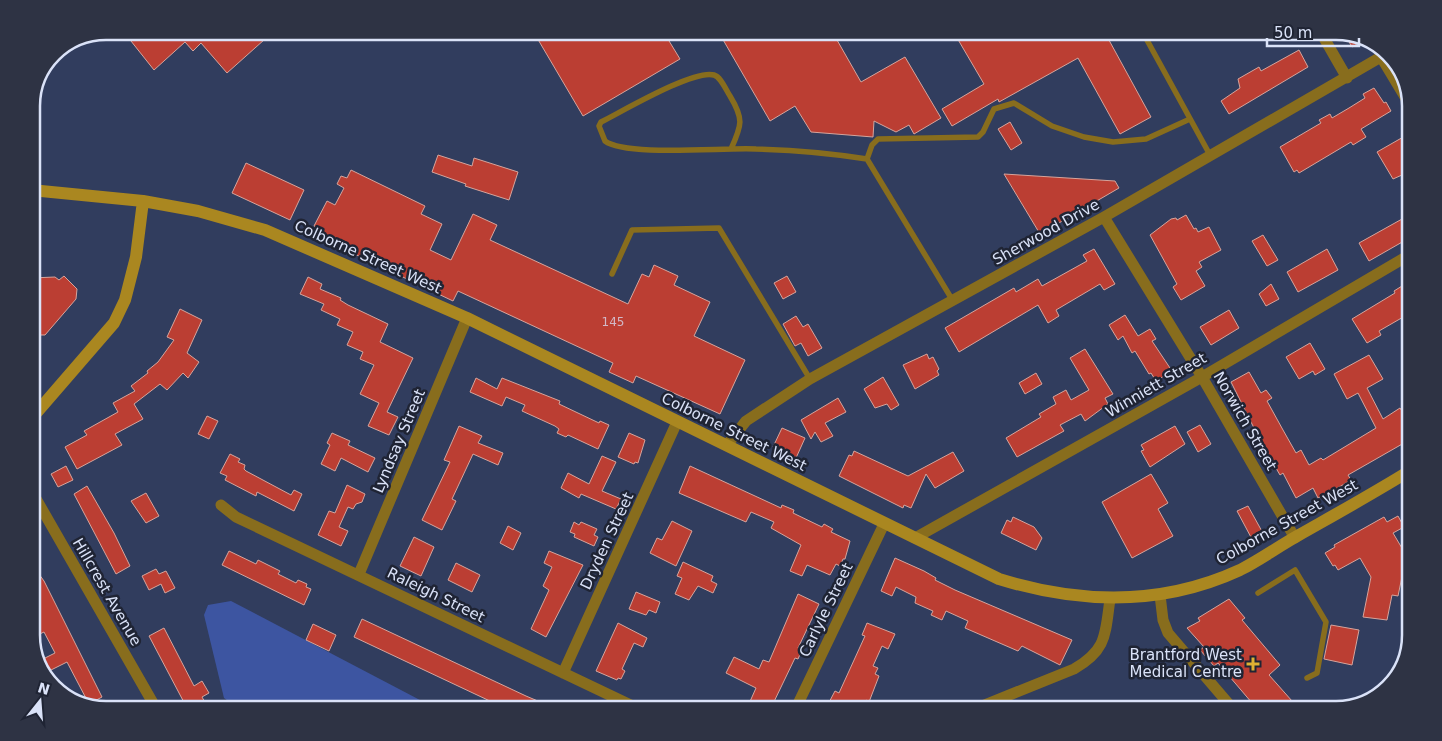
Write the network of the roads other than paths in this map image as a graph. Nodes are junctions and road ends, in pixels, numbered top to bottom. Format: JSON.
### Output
{"nodes":[{"id":1,"x":1147,"y":40,"type":"edge"},
{"id":2,"x":1325,"y":40,"type":"edge"},
{"id":3,"x":1381,"y":58,"type":"edge"},
{"id":4,"x":1347,"y":78,"type":"junction"},
{"id":5,"x":1190,"y":119,"type":"junction"},
{"id":6,"x":731,"y":149,"type":"junction"},
{"id":7,"x":1210,"y":155,"type":"junction"},
{"id":8,"x":867,"y":159,"type":"junction"},
{"id":9,"x":40,"y":191,"type":"edge"},
{"id":10,"x":143,"y":201,"type":"junction"},
{"id":11,"x":1104,"y":217,"type":"junction"},
{"id":12,"x":1402,"y":259,"type":"edge"},
{"id":13,"x":612,"y":274,"type":"dead end"},
{"id":14,"x":953,"y":301,"type":"junction"},
{"id":15,"x":467,"y":318,"type":"junction"},
{"id":16,"x":1202,"y":377,"type":"junction"},
{"id":17,"x":810,"y":379,"type":"junction"},
{"id":18,"x":40,"y":409,"type":"edge"},
{"id":19,"x":677,"y":422,"type":"junction"},
{"id":20,"x":727,"y":445,"type":"junction"},
{"id":21,"x":1402,"y":475,"type":"edge"},
{"id":22,"x":221,"y":505,"type":"dead end"},
{"id":23,"x":40,"y":506,"type":"edge"},
{"id":24,"x":884,"y":524,"type":"junction"},
{"id":25,"x":914,"y":538,"type":"junction"},
{"id":26,"x":1295,"y":538,"type":"junction"},
{"id":27,"x":359,"y":574,"type":"junction"},
{"id":28,"x":1258,"y":593,"type":"dead end"},
{"id":29,"x":1160,"y":595,"type":"junction"},
{"id":30,"x":1110,"y":599,"type":"junction"},
{"id":31,"x":563,"y":672,"type":"junction"},
{"id":32,"x":1307,"y":678,"type":"dead end"},
{"id":33,"x":152,"y":701,"type":"edge"},
{"id":34,"x":623,"y":701,"type":"edge"},
{"id":35,"x":799,"y":701,"type":"edge"},
{"id":36,"x":994,"y":701,"type":"edge"},
{"id":37,"x":1226,"y":701,"type":"edge"}],
"edges":[{"from":1,"to":5,"type":"lane"},
{"from":2,"to":4,"type":"street"},
{"from":3,"to":4,"type":"street","name":"Sherwood Drive"},
{"from":4,"to":7,"type":"street","name":"Sherwood Drive"},
{"from":5,"to":7,"type":"lane"},
{"from":5,"to":8,"type":"lane"},
{"from":6,"to":6,"type":"lane"},
{"from":6,"to":8,"type":"lane"},
{"from":7,"to":11,"type":"street","name":"Sherwood Drive"},
{"from":8,"to":14,"type":"lane"},
{"from":9,"to":10,"type":"main road","name":"Colborne Street West"},
{"from":10,"to":15,"type":"main road","name":"Colborne Street West"},
{"from":10,"to":18,"type":"main road"},
{"from":11,"to":14,"type":"street","name":"Sherwood Drive"},
{"from":11,"to":16,"type":"street","name":"Norwich Street"},
{"from":12,"to":16,"type":"street","name":"Winniett Street"},
{"from":13,"to":17,"type":"lane"},
{"from":14,"to":17,"type":"street","name":"Sherwood Drive"},
{"from":15,"to":19,"type":"main road","name":"Colborne Street West"},
{"from":15,"to":27,"type":"street","name":"Lyndsay Street"},
{"from":16,"to":25,"type":"street","name":"Winniett Street"},
{"from":16,"to":26,"type":"street","name":"Norwich Street"},
{"from":17,"to":20,"type":"street","name":"Sherwood Drive"},
{"from":19,"to":20,"type":"main road","name":"Colborne Street West"},
{"from":19,"to":31,"type":"street","name":"Dryden Street"},
{"from":20,"to":24,"type":"main road","name":"Colborne Street West"},
{"from":21,"to":26,"type":"main road","name":"Colborne Street West"},
{"from":22,"to":27,"type":"street","name":"Raleigh Street"},
{"from":23,"to":33,"type":"street","name":"Hillcrest Avenue"},
{"from":24,"to":25,"type":"main road","name":"Colborne Street West"},
{"from":24,"to":35,"type":"street","name":"Carlyle Street"},
{"from":25,"to":30,"type":"main road","name":"Colborne Street West"},
{"from":26,"to":29,"type":"main road","name":"Colborne Street West"},
{"from":27,"to":31,"type":"street","name":"Raleigh Street"},
{"from":28,"to":32,"type":"lane"},
{"from":29,"to":30,"type":"main road","name":"Colborne Street West"},
{"from":29,"to":37,"type":"street"},
{"from":30,"to":36,"type":"street"},
{"from":31,"to":34,"type":"street","name":"Raleigh Street"}]}
